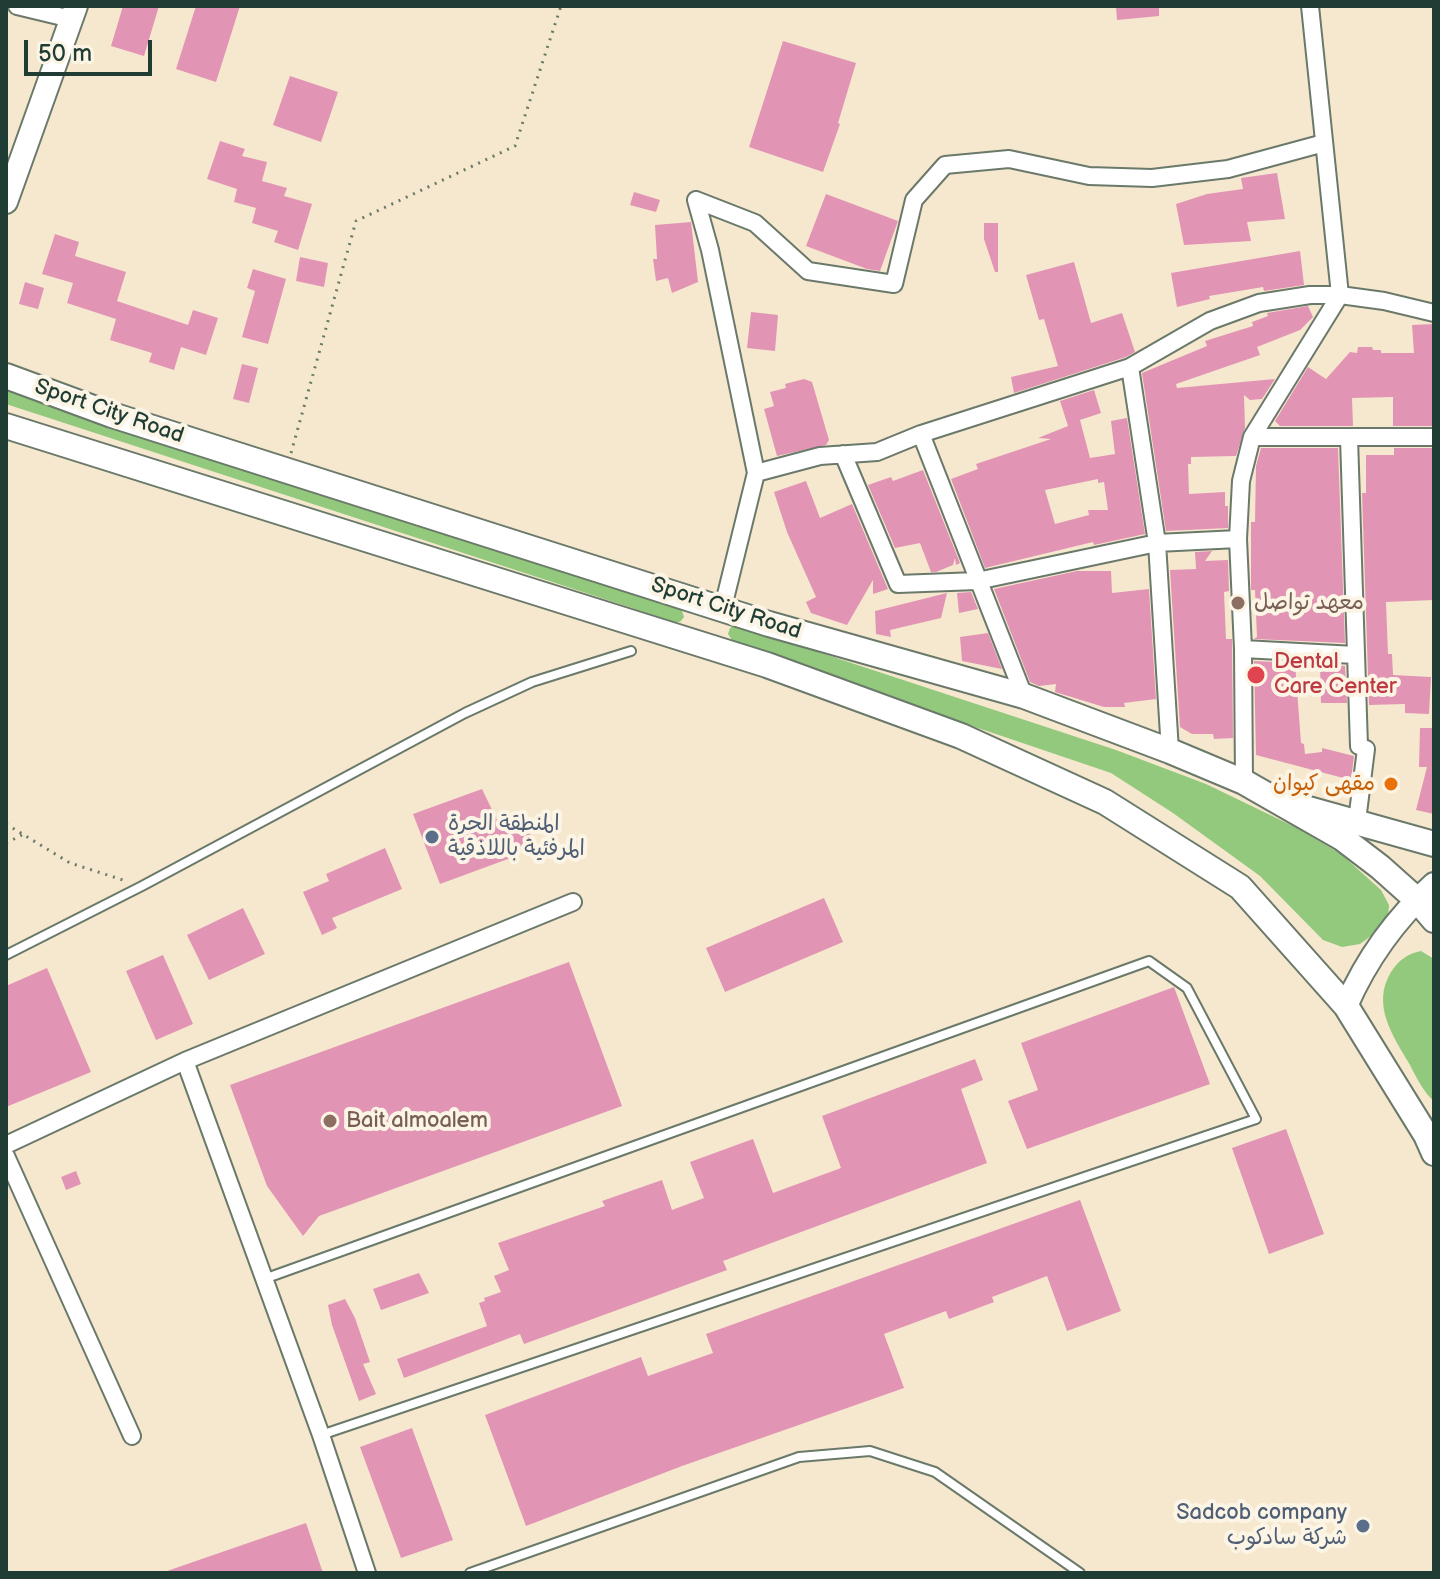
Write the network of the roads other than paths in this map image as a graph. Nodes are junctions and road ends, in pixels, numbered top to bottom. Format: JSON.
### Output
{"nodes":[{"id":1,"x":17,"y":6,"type":"edge"},
{"id":2,"x":1310,"y":6,"type":"edge"},
{"id":3,"x":74,"y":13,"type":"edge"},
{"id":4,"x":1324,"y":143,"type":"junction"},
{"id":5,"x":6,"y":202,"type":"edge"},
{"id":6,"x":1340,"y":295,"type":"junction"},
{"id":7,"x":1434,"y":313,"type":"edge"},
{"id":8,"x":1130,"y":367,"type":"junction"},
{"id":9,"x":6,"y":376,"type":"edge"},
{"id":10,"x":6,"y":426,"type":"edge"},
{"id":11,"x":921,"y":434,"type":"junction"},
{"id":12,"x":1252,"y":437,"type":"junction"},
{"id":13,"x":1434,"y":437,"type":"edge"},
{"id":14,"x":1349,"y":438,"type":"junction"},
{"id":15,"x":843,"y":454,"type":"junction"},
{"id":16,"x":756,"y":473,"type":"junction"},
{"id":17,"x":1238,"y":539,"type":"junction"},
{"id":18,"x":1157,"y":543,"type":"junction"},
{"id":19,"x":977,"y":581,"type":"junction"},
{"id":20,"x":723,"y":607,"type":"junction"},
{"id":21,"x":1243,"y":649,"type":"junction"},
{"id":22,"x":631,"y":651,"type":"dead end"},
{"id":23,"x":1355,"y":655,"type":"junction"},
{"id":24,"x":1024,"y":696,"type":"junction"},
{"id":25,"x":1170,"y":751,"type":"junction"},
{"id":26,"x":1244,"y":782,"type":"junction"},
{"id":27,"x":1277,"y":801,"type":"junction"},
{"id":28,"x":1357,"y":821,"type":"junction"},
{"id":29,"x":1434,"y":844,"type":"edge"},
{"id":30,"x":1426,"y":892,"type":"edge"},
{"id":31,"x":573,"y":902,"type":"dead end"},
{"id":32,"x":1434,"y":920,"type":"edge"},
{"id":33,"x":6,"y":955,"type":"edge"},
{"id":34,"x":1346,"y":1006,"type":"junction"},
{"id":35,"x":185,"y":1061,"type":"junction"},
{"id":36,"x":1431,"y":1140,"type":"edge"},
{"id":37,"x":6,"y":1145,"type":"edge"},
{"id":38,"x":6,"y":1156,"type":"edge"},
{"id":39,"x":263,"y":1279,"type":"junction"},
{"id":40,"x":321,"y":1435,"type":"junction"},
{"id":41,"x":132,"y":1436,"type":"dead end"},
{"id":42,"x":367,"y":1573,"type":"edge"},
{"id":43,"x":470,"y":1573,"type":"edge"},
{"id":44,"x":1080,"y":1573,"type":"edge"}],
"edges":[{"from":1,"to":3,"type":"street"},
{"from":2,"to":4,"type":"street"},
{"from":3,"to":5,"type":"street"},
{"from":4,"to":6,"type":"street"},
{"from":4,"to":16,"type":"street"},
{"from":6,"to":7,"type":"street"},
{"from":6,"to":8,"type":"street"},
{"from":6,"to":12,"type":"street"},
{"from":8,"to":11,"type":"street"},
{"from":8,"to":18,"type":"street"},
{"from":9,"to":20,"type":"main road","name":"Sport City Road"},
{"from":10,"to":34,"type":"main road","name":"Sport City Road"},
{"from":11,"to":15,"type":"street"},
{"from":11,"to":19,"type":"street"},
{"from":12,"to":14,"type":"street"},
{"from":12,"to":17,"type":"street"},
{"from":13,"to":14,"type":"street"},
{"from":14,"to":23,"type":"street"},
{"from":15,"to":16,"type":"street"},
{"from":15,"to":19,"type":"street"},
{"from":16,"to":20,"type":"street"},
{"from":17,"to":18,"type":"street"},
{"from":17,"to":21,"type":"street"},
{"from":18,"to":19,"type":"street"},
{"from":18,"to":25,"type":"street"},
{"from":19,"to":24,"type":"street"},
{"from":20,"to":24,"type":"main road","name":"Sport City Road"},
{"from":21,"to":23,"type":"street"},
{"from":21,"to":26,"type":"street"},
{"from":22,"to":33,"type":"lane"},
{"from":23,"to":28,"type":"street"},
{"from":24,"to":25,"type":"main road","name":"Sport City Road"},
{"from":25,"to":26,"type":"main road","name":"Sport City Road"},
{"from":26,"to":27,"type":"main road","name":"Sport City Road"},
{"from":27,"to":28,"type":"main road"},
{"from":27,"to":30,"type":"main road","name":"Sport City Road"},
{"from":28,"to":29,"type":"main road"},
{"from":30,"to":32,"type":"main road","name":"Sport City Road"},
{"from":30,"to":34,"type":"street"},
{"from":31,"to":35,"type":"street"},
{"from":34,"to":36,"type":"main road","name":"Sport City Road"},
{"from":35,"to":37,"type":"street"},
{"from":35,"to":39,"type":"street"},
{"from":38,"to":41,"type":"street"},
{"from":39,"to":40,"type":"street"},
{"from":39,"to":40,"type":"lane"},
{"from":40,"to":42,"type":"street"},
{"from":43,"to":44,"type":"lane"}]}
